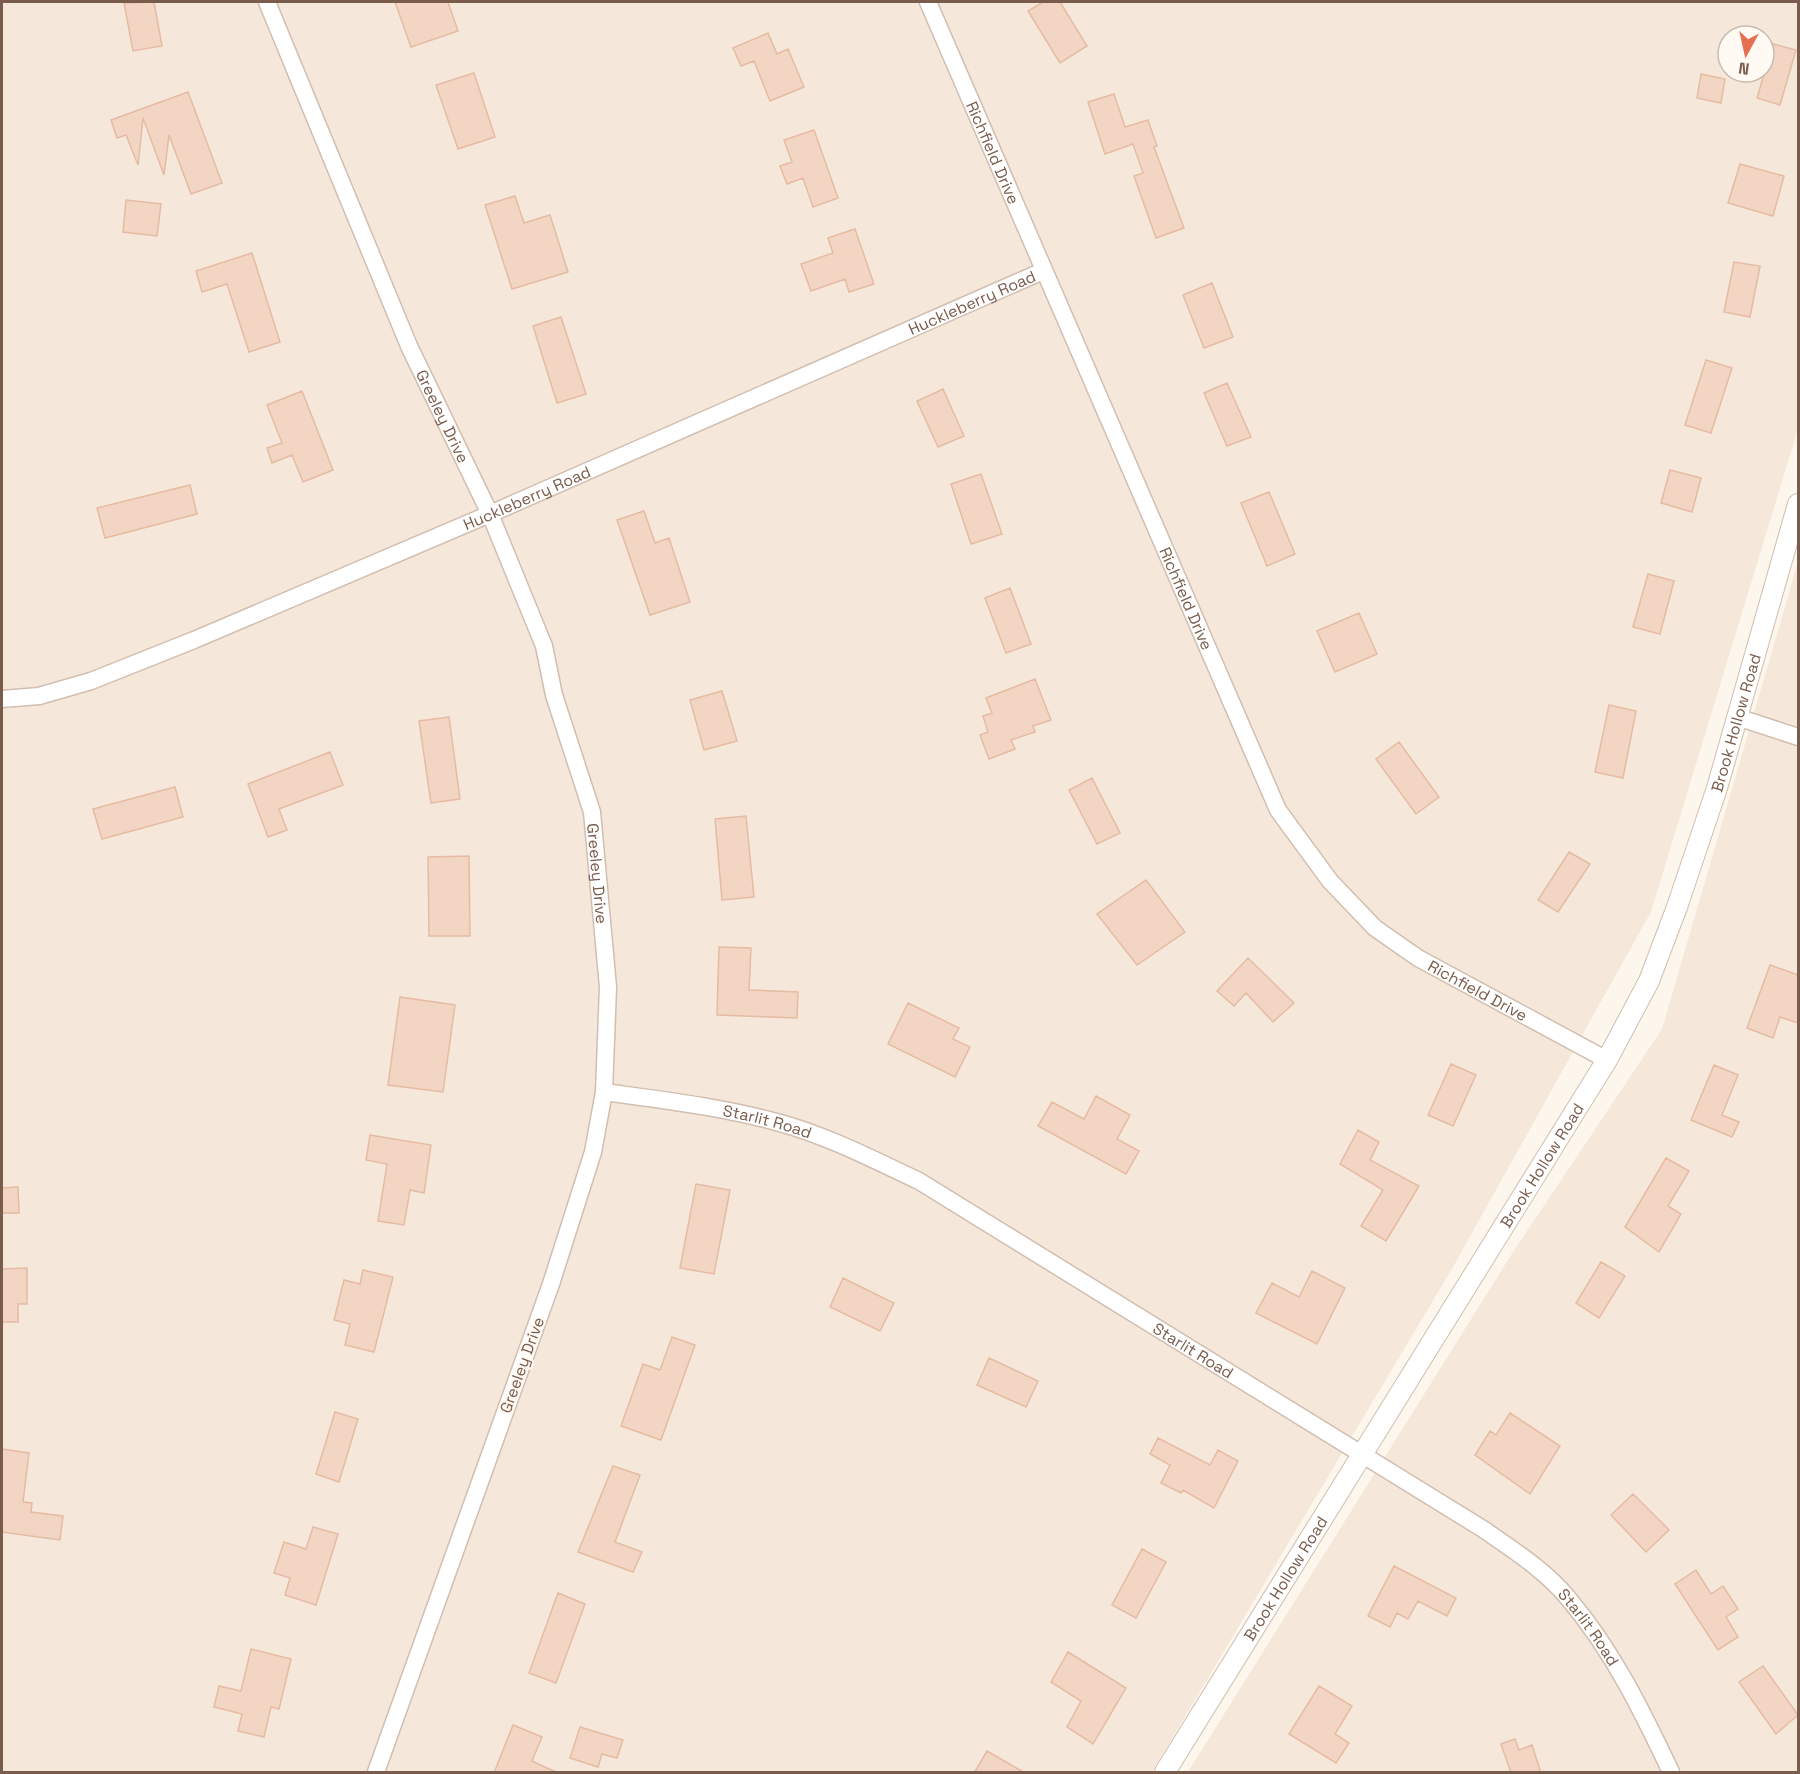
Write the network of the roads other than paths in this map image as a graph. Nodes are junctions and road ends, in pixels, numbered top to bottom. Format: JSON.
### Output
{"nodes":[{"id":1,"x":267,"y":2,"type":"edge"},
{"id":2,"x":927,"y":2,"type":"edge"},
{"id":3,"x":1043,"y":271,"type":"junction"},
{"id":4,"x":1798,"y":504,"type":"edge"},
{"id":5,"x":490,"y":514,"type":"junction"},
{"id":6,"x":2,"y":699,"type":"edge"},
{"id":7,"x":1737,"y":717,"type":"junction"},
{"id":8,"x":1798,"y":737,"type":"edge"},
{"id":9,"x":1607,"y":1060,"type":"junction"},
{"id":10,"x":604,"y":1092,"type":"junction"},
{"id":11,"x":1362,"y":1455,"type":"junction"},
{"id":12,"x":376,"y":1773,"type":"edge"},
{"id":13,"x":1165,"y":1773,"type":"edge"},
{"id":14,"x":1671,"y":1773,"type":"edge"}],
"edges":[{"from":1,"to":5,"type":"street","name":"Greeley Drive"},
{"from":2,"to":3,"type":"street","name":"Richfield Drive"},
{"from":3,"to":5,"type":"street","name":"Huckleberry Road"},
{"from":3,"to":9,"type":"street","name":"Richfield Drive"},
{"from":4,"to":7,"type":"street","name":"Brook Hollow Road"},
{"from":5,"to":6,"type":"street","name":"Huckleberry Road"},
{"from":5,"to":10,"type":"street","name":"Greeley Drive"},
{"from":7,"to":8,"type":"street"},
{"from":7,"to":9,"type":"street","name":"Brook Hollow Road"},
{"from":9,"to":11,"type":"street","name":"Brook Hollow Road"},
{"from":10,"to":11,"type":"street","name":"Starlit Road"},
{"from":10,"to":12,"type":"street","name":"Greeley Drive"},
{"from":11,"to":13,"type":"street","name":"Brook Hollow Road"},
{"from":11,"to":14,"type":"street","name":"Starlit Road"}]}
